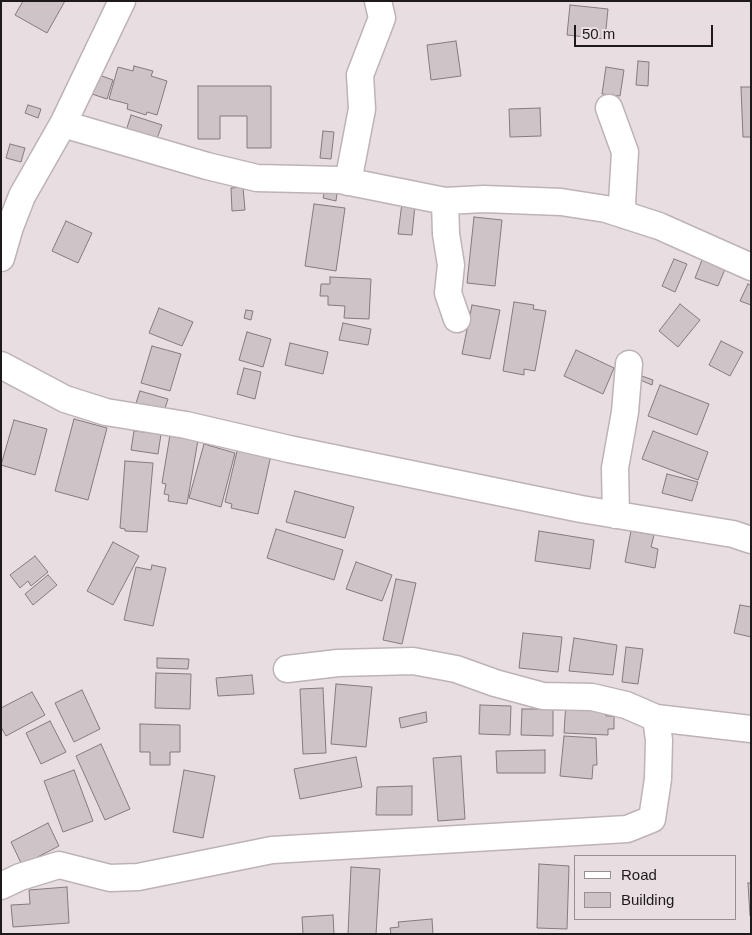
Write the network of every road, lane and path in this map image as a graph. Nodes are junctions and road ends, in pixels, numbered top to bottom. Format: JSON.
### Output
{"nodes":[{"id":1,"x":122,"y":1,"type":"edge"},
{"id":2,"x":378,"y":1,"type":"edge"},
{"id":3,"x":608,"y":108,"type":"dead end"},
{"id":4,"x":63,"y":124,"type":"junction"},
{"id":5,"x":348,"y":182,"type":"junction"},
{"id":6,"x":445,"y":201,"type":"junction"},
{"id":7,"x":624,"y":215,"type":"junction"},
{"id":8,"x":1,"y":258,"type":"edge"},
{"id":9,"x":751,"y":267,"type":"edge"},
{"id":10,"x":457,"y":319,"type":"dead end"},
{"id":11,"x":629,"y":364,"type":"dead end"},
{"id":12,"x":1,"y":365,"type":"edge"},
{"id":13,"x":616,"y":515,"type":"junction"},
{"id":14,"x":751,"y":540,"type":"edge"},
{"id":15,"x":287,"y":669,"type":"dead end"},
{"id":16,"x":656,"y":718,"type":"junction"},
{"id":17,"x":751,"y":729,"type":"edge"},
{"id":18,"x":1,"y":886,"type":"edge"}],
"edges":[{"from":1,"to":4,"type":"street"},
{"from":2,"to":5,"type":"street"},
{"from":3,"to":7,"type":"street"},
{"from":4,"to":5,"type":"street"},
{"from":4,"to":8,"type":"street"},
{"from":5,"to":6,"type":"street"},
{"from":6,"to":7,"type":"street"},
{"from":6,"to":10,"type":"street"},
{"from":7,"to":9,"type":"street"},
{"from":11,"to":13,"type":"street"},
{"from":12,"to":13,"type":"street"},
{"from":13,"to":14,"type":"street"},
{"from":15,"to":16,"type":"street"},
{"from":16,"to":17,"type":"street"},
{"from":16,"to":18,"type":"street"}]}
